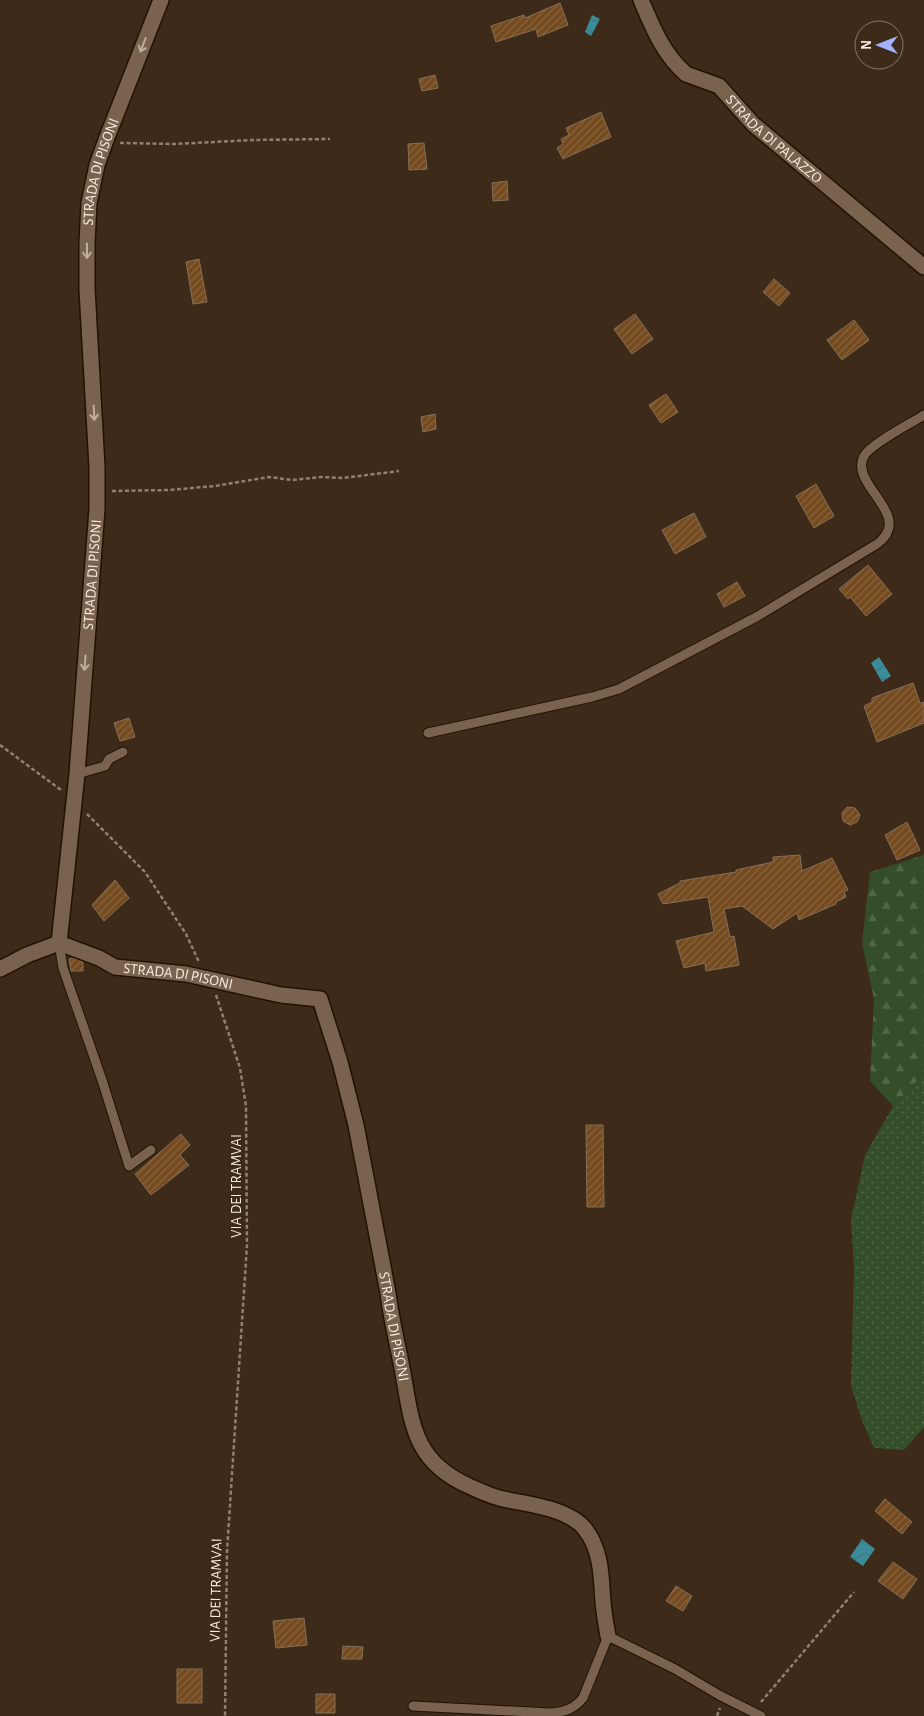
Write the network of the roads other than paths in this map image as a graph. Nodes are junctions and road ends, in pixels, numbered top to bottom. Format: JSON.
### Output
{"nodes":[{"id":1,"x":161,"y":0,"type":"edge"},
{"id":2,"x":641,"y":0,"type":"edge"},
{"id":3,"x":924,"y":267,"type":"edge"},
{"id":4,"x":924,"y":415,"type":"edge"},
{"id":5,"x":428,"y":734,"type":"dead end"},
{"id":6,"x":123,"y":752,"type":"dead end"},
{"id":7,"x":77,"y":774,"type":"junction"},
{"id":8,"x":59,"y":943,"type":"junction"},
{"id":9,"x":0,"y":969,"type":"edge"},
{"id":10,"x":151,"y":1150,"type":"dead end"},
{"id":11,"x":608,"y":1636,"type":"junction"},
{"id":12,"x":412,"y":1706,"type":"dead end"},
{"id":13,"x":757,"y":1714,"type":"edge"}],
"edges":[{"from":1,"to":7,"type":"street","name":"STRADA DI PISONI","one_way":true},
{"from":2,"to":3,"type":"street","name":"STRADA DI PALAZZO"},
{"from":4,"to":5,"type":"lane"},
{"from":6,"to":7,"type":"lane"},
{"from":7,"to":8,"type":"street","name":"STRADA DI PISONI"},
{"from":8,"to":9,"type":"street"},
{"from":8,"to":10,"type":"lane"},
{"from":8,"to":11,"type":"street","name":"STRADA DI PISONI"},
{"from":11,"to":12,"type":"lane"},
{"from":11,"to":13,"type":"lane"}]}
